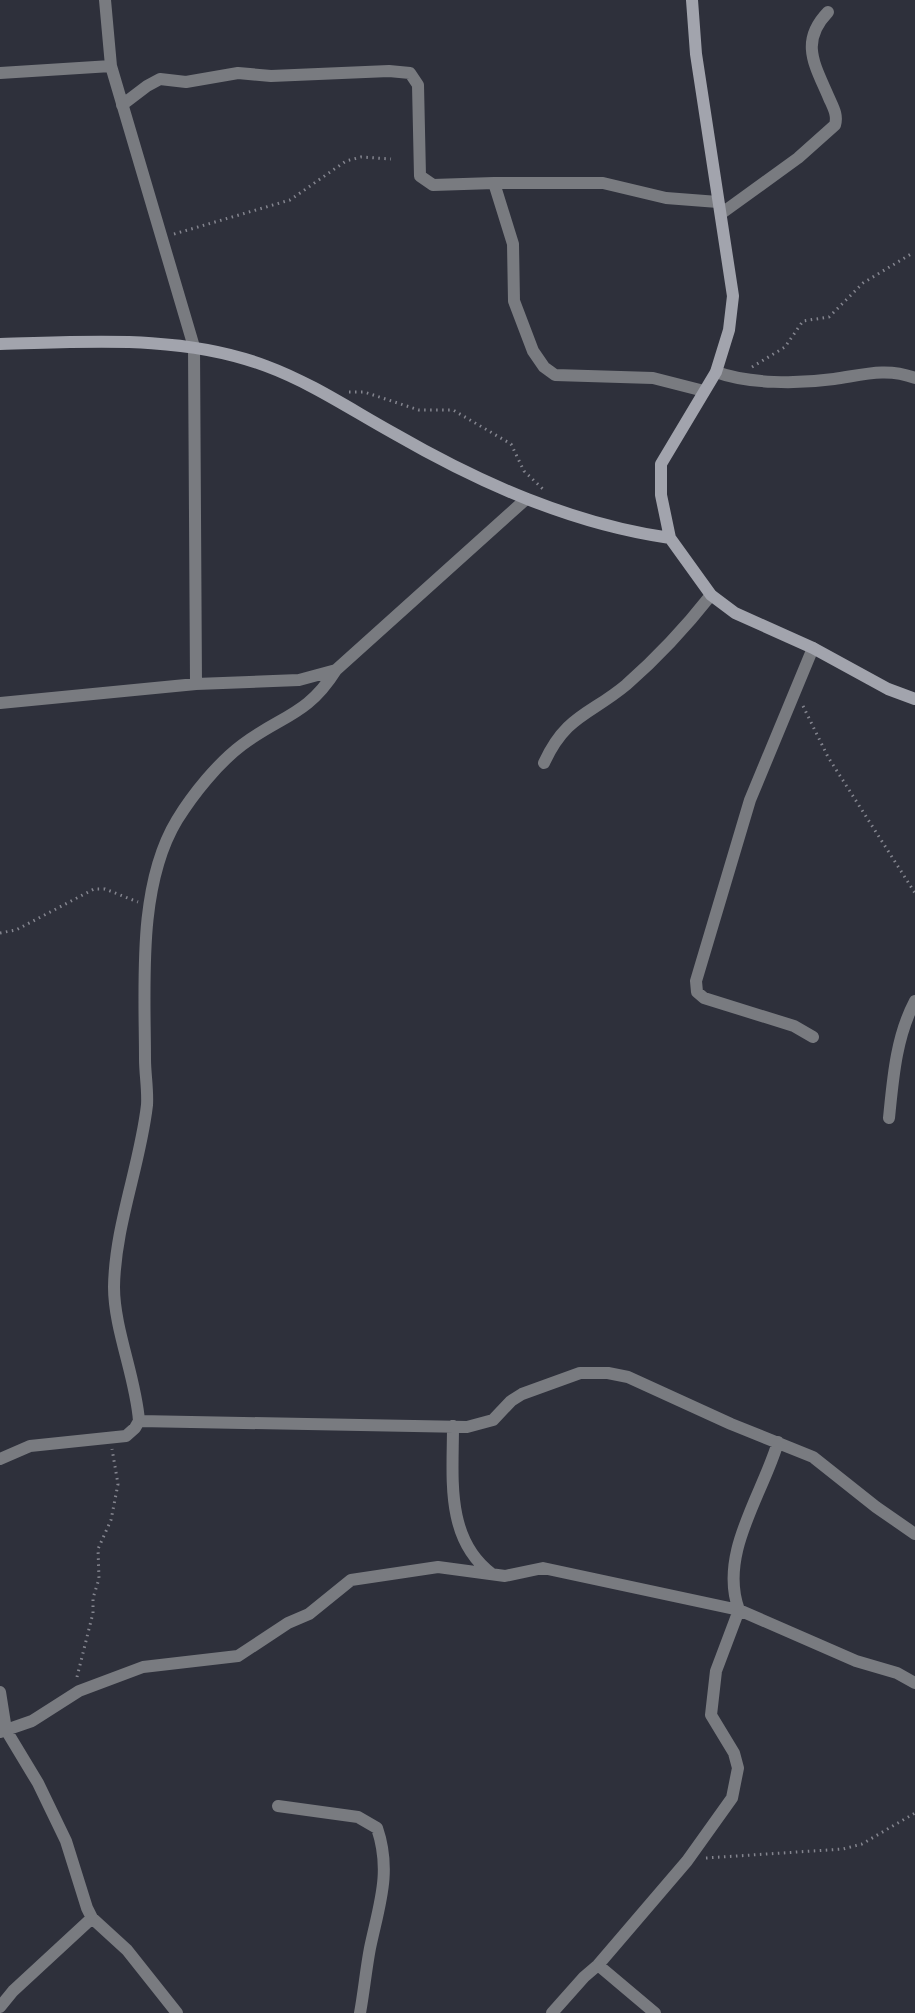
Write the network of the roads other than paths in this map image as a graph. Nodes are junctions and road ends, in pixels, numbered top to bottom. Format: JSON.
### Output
{"nodes":[{"id":1,"x":105,"y":0,"type":"edge"},
{"id":2,"x":692,"y":0,"type":"edge"},
{"id":3,"x":828,"y":12,"type":"dead end"},
{"id":4,"x":111,"y":66,"type":"junction"},
{"id":5,"x":0,"y":73,"type":"edge"},
{"id":6,"x":123,"y":105,"type":"junction"},
{"id":7,"x":494,"y":183,"type":"junction"},
{"id":8,"x":720,"y":207,"type":"junction"},
{"id":9,"x":0,"y":344,"type":"edge"},
{"id":10,"x":194,"y":347,"type":"junction"},
{"id":11,"x":716,"y":372,"type":"junction"},
{"id":12,"x":915,"y":378,"type":"edge"},
{"id":13,"x":704,"y":392,"type":"junction"},
{"id":14,"x":525,"y":500,"type":"junction"},
{"id":15,"x":670,"y":538,"type":"junction"},
{"id":16,"x":711,"y":595,"type":"junction"},
{"id":17,"x":813,"y":648,"type":"junction"},
{"id":18,"x":336,"y":670,"type":"junction"},
{"id":19,"x":196,"y":684,"type":"junction"},
{"id":20,"x":915,"y":699,"type":"edge"},
{"id":21,"x":0,"y":703,"type":"edge"},
{"id":22,"x":544,"y":763,"type":"dead end"},
{"id":23,"x":915,"y":1001,"type":"edge"},
{"id":24,"x":813,"y":1036,"type":"dead end"},
{"id":25,"x":889,"y":1118,"type":"dead end"},
{"id":26,"x":139,"y":1421,"type":"junction"},
{"id":27,"x":453,"y":1426,"type":"junction"},
{"id":28,"x":778,"y":1442,"type":"junction"},
{"id":29,"x":0,"y":1459,"type":"edge"},
{"id":30,"x":915,"y":1534,"type":"edge"},
{"id":31,"x":494,"y":1576,"type":"junction"},
{"id":32,"x":739,"y":1610,"type":"junction"},
{"id":33,"x":915,"y":1683,"type":"edge"},
{"id":34,"x":0,"y":1692,"type":"edge"},
{"id":35,"x":3,"y":1731,"type":"edge"},
{"id":36,"x":278,"y":1806,"type":"dead end"},
{"id":37,"x":92,"y":1918,"type":"junction"},
{"id":38,"x":598,"y":1965,"type":"junction"},
{"id":39,"x":0,"y":2007,"type":"edge"},
{"id":40,"x":177,"y":2013,"type":"edge"},
{"id":41,"x":360,"y":2013,"type":"edge"},
{"id":42,"x":552,"y":2013,"type":"edge"},
{"id":43,"x":655,"y":2013,"type":"edge"}],
"edges":[{"from":1,"to":4,"type":"street"},
{"from":2,"to":8,"type":"street"},
{"from":3,"to":8,"type":"street"},
{"from":4,"to":5,"type":"street"},
{"from":4,"to":6,"type":"street"},
{"from":6,"to":7,"type":"street"},
{"from":6,"to":10,"type":"street"},
{"from":7,"to":8,"type":"street"},
{"from":7,"to":13,"type":"street"},
{"from":8,"to":11,"type":"street"},
{"from":9,"to":10,"type":"street"},
{"from":10,"to":14,"type":"street"},
{"from":10,"to":19,"type":"street"},
{"from":11,"to":12,"type":"street"},
{"from":11,"to":13,"type":"street"},
{"from":13,"to":15,"type":"street"},
{"from":14,"to":15,"type":"street"},
{"from":14,"to":18,"type":"street"},
{"from":15,"to":16,"type":"street"},
{"from":16,"to":17,"type":"street"},
{"from":16,"to":22,"type":"street"},
{"from":17,"to":20,"type":"street"},
{"from":17,"to":24,"type":"street"},
{"from":18,"to":19,"type":"street"},
{"from":18,"to":26,"type":"street"},
{"from":19,"to":21,"type":"street"},
{"from":23,"to":25,"type":"street"},
{"from":26,"to":27,"type":"street"},
{"from":26,"to":29,"type":"street"},
{"from":27,"to":28,"type":"street"},
{"from":27,"to":31,"type":"street"},
{"from":28,"to":30,"type":"street"},
{"from":28,"to":32,"type":"street"},
{"from":31,"to":32,"type":"street"},
{"from":31,"to":35,"type":"street"},
{"from":32,"to":33,"type":"street"},
{"from":32,"to":38,"type":"street"},
{"from":34,"to":35,"type":"street"},
{"from":35,"to":37,"type":"street"},
{"from":36,"to":41,"type":"street"},
{"from":37,"to":39,"type":"street"},
{"from":37,"to":40,"type":"street"},
{"from":38,"to":42,"type":"street"},
{"from":38,"to":43,"type":"street"}]}
